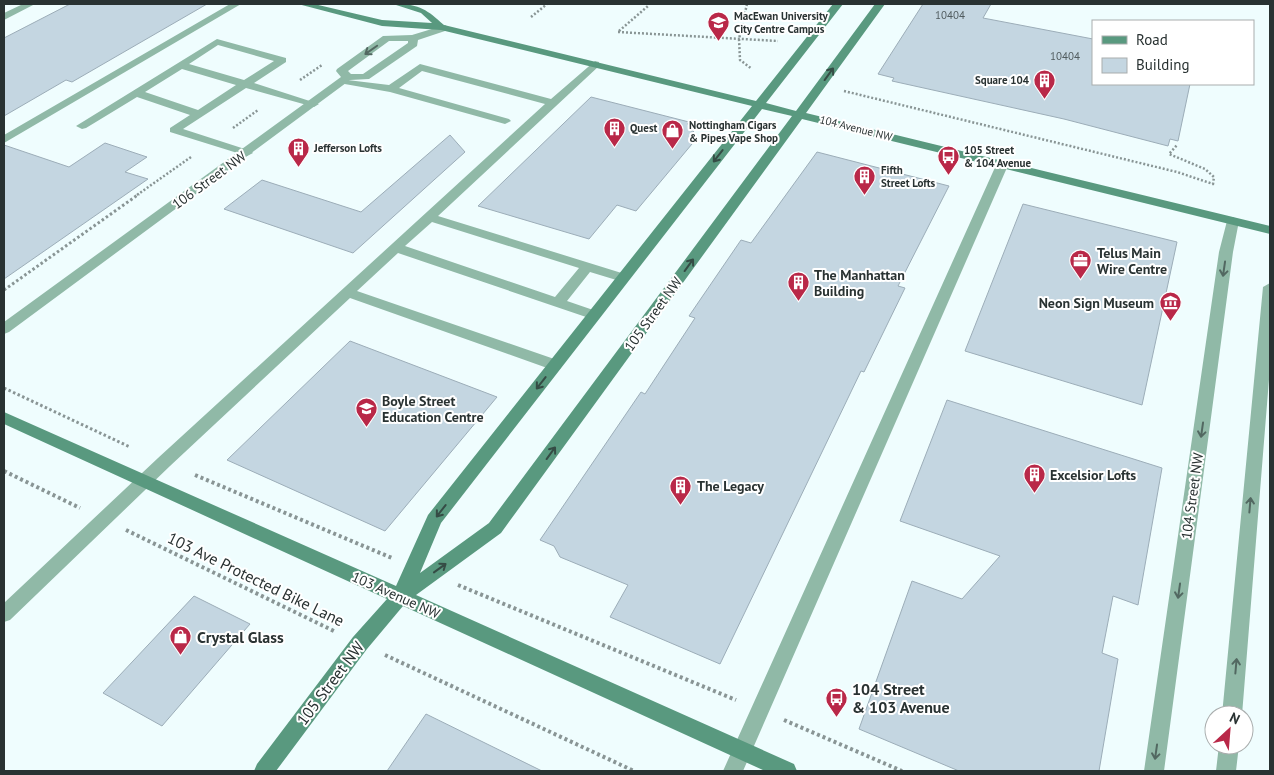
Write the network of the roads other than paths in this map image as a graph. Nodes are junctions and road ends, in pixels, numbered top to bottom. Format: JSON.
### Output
{"nodes":[{"id":1,"x":30,"y":4,"type":"edge"},
{"id":2,"x":236,"y":4,"type":"edge"},
{"id":3,"x":303,"y":4,"type":"edge"},
{"id":4,"x":398,"y":4,"type":"edge"},
{"id":5,"x":838,"y":4,"type":"edge"},
{"id":6,"x":880,"y":4,"type":"edge"},
{"id":7,"x":4,"y":17,"type":"edge"},
{"id":8,"x":443,"y":27,"type":"junction"},
{"id":9,"x":413,"y":38,"type":"junction"},
{"id":10,"x":595,"y":64,"type":"junction"},
{"id":11,"x":181,"y":65,"type":"junction"},
{"id":12,"x":345,"y":79,"type":"junction"},
{"id":13,"x":246,"y":84,"type":"junction"},
{"id":14,"x":391,"y":89,"type":"junction"},
{"id":15,"x":136,"y":93,"type":"junction"},
{"id":16,"x":553,"y":103,"type":"junction"},
{"id":17,"x":314,"y":104,"type":"junction"},
{"id":18,"x":759,"y":104,"type":"junction"},
{"id":19,"x":199,"y":114,"type":"junction"},
{"id":20,"x":800,"y":114,"type":"junction"},
{"id":21,"x":505,"y":121,"type":"dead end"},
{"id":22,"x":82,"y":126,"type":"dead end"},
{"id":23,"x":4,"y":140,"type":"edge"},
{"id":24,"x":247,"y":152,"type":"junction"},
{"id":25,"x":1003,"y":164,"type":"junction"},
{"id":26,"x":430,"y":217,"type":"junction"},
{"id":27,"x":1233,"y":221,"type":"junction"},
{"id":28,"x":1270,"y":230,"type":"edge"},
{"id":29,"x":397,"y":248,"type":"junction"},
{"id":30,"x":587,"y":267,"type":"junction"},
{"id":31,"x":623,"y":278,"type":"junction"},
{"id":32,"x":1270,"y":287,"type":"edge"},
{"id":33,"x":349,"y":292,"type":"junction"},
{"id":34,"x":558,"y":303,"type":"junction"},
{"id":35,"x":594,"y":315,"type":"junction"},
{"id":36,"x":4,"y":329,"type":"edge"},
{"id":37,"x":555,"y":365,"type":"junction"},
{"id":38,"x":4,"y":418,"type":"edge"},
{"id":39,"x":145,"y":482,"type":"junction"},
{"id":40,"x":400,"y":597,"type":"junction"},
{"id":41,"x":4,"y":614,"type":"edge"},
{"id":42,"x":1233,"y":705,"type":"edge"},
{"id":43,"x":742,"y":751,"type":"junction"},
{"id":44,"x":1228,"y":755,"type":"edge"},
{"id":45,"x":264,"y":771,"type":"edge"},
{"id":46,"x":733,"y":771,"type":"edge"},
{"id":47,"x":787,"y":771,"type":"edge"},
{"id":48,"x":1154,"y":771,"type":"edge"},
{"id":49,"x":1226,"y":771,"type":"edge"}],
"edges":[{"from":1,"to":7,"type":"street"},
{"from":2,"to":23,"type":"street"},
{"from":3,"to":8,"type":"street","name":"104 Avenue NW"},
{"from":4,"to":8,"type":"street","name":"104 Avenue NW"},
{"from":5,"to":18,"type":"street","name":"105 Street NW"},
{"from":20,"to":6,"type":"street","name":"105 Street NW","one_way":true},
{"from":8,"to":9,"type":"street"},
{"from":8,"to":10,"type":"street","name":"104 Avenue NW"},
{"from":9,"to":12,"type":"street","name":"106 Street NW"},
{"from":9,"to":12,"type":"street","one_way":true},
{"from":10,"to":16,"type":"street"},
{"from":10,"to":18,"type":"street","name":"104 Avenue NW"},
{"from":11,"to":13,"type":"street"},
{"from":11,"to":13,"type":"street"},
{"from":11,"to":15,"type":"street"},
{"from":12,"to":14,"type":"street"},
{"from":12,"to":17,"type":"street","name":"106 Street NW"},
{"from":13,"to":17,"type":"street"},
{"from":13,"to":19,"type":"street"},
{"from":14,"to":16,"type":"street"},
{"from":14,"to":21,"type":"street"},
{"from":15,"to":19,"type":"street"},
{"from":15,"to":22,"type":"street"},
{"from":16,"to":26,"type":"street"},
{"from":17,"to":24,"type":"street","name":"106 Street NW"},
{"from":18,"to":20,"type":"street","name":"104 Avenue NW"},
{"from":18,"to":31,"type":"street","name":"105 Street NW","one_way":true},
{"from":19,"to":24,"type":"street"},
{"from":20,"to":25,"type":"street","name":"104 Avenue NW"},
{"from":40,"to":20,"type":"street","name":"105 Street NW","one_way":true},
{"from":24,"to":36,"type":"street","name":"106 Street NW"},
{"from":25,"to":27,"type":"street","name":"104 Avenue NW"},
{"from":25,"to":43,"type":"street"},
{"from":26,"to":29,"type":"street"},
{"from":26,"to":30,"type":"street"},
{"from":27,"to":28,"type":"street","name":"104 Avenue NW"},
{"from":27,"to":48,"type":"street","name":"104 Street NW","one_way":true},
{"from":29,"to":33,"type":"street"},
{"from":29,"to":34,"type":"street"},
{"from":30,"to":31,"type":"street"},
{"from":30,"to":34,"type":"street"},
{"from":31,"to":35,"type":"street","name":"105 Street NW"},
{"from":42,"to":32,"type":"street","one_way":true},
{"from":33,"to":37,"type":"street"},
{"from":33,"to":39,"type":"street"},
{"from":34,"to":35,"type":"street"},
{"from":35,"to":37,"type":"street","name":"105 Street NW"},
{"from":37,"to":40,"type":"street","name":"105 Street NW","one_way":true},
{"from":38,"to":39,"type":"street","name":"103 Avenue NW"},
{"from":39,"to":40,"type":"street","name":"103 Avenue NW"},
{"from":39,"to":41,"type":"street"},
{"from":40,"to":43,"type":"street","name":"103 Avenue NW"},
{"from":40,"to":45,"type":"street","name":"105 Street NW"},
{"from":43,"to":46,"type":"street"},
{"from":43,"to":47,"type":"street","name":"103 Avenue NW"},
{"from":44,"to":49,"type":"street"}]}
